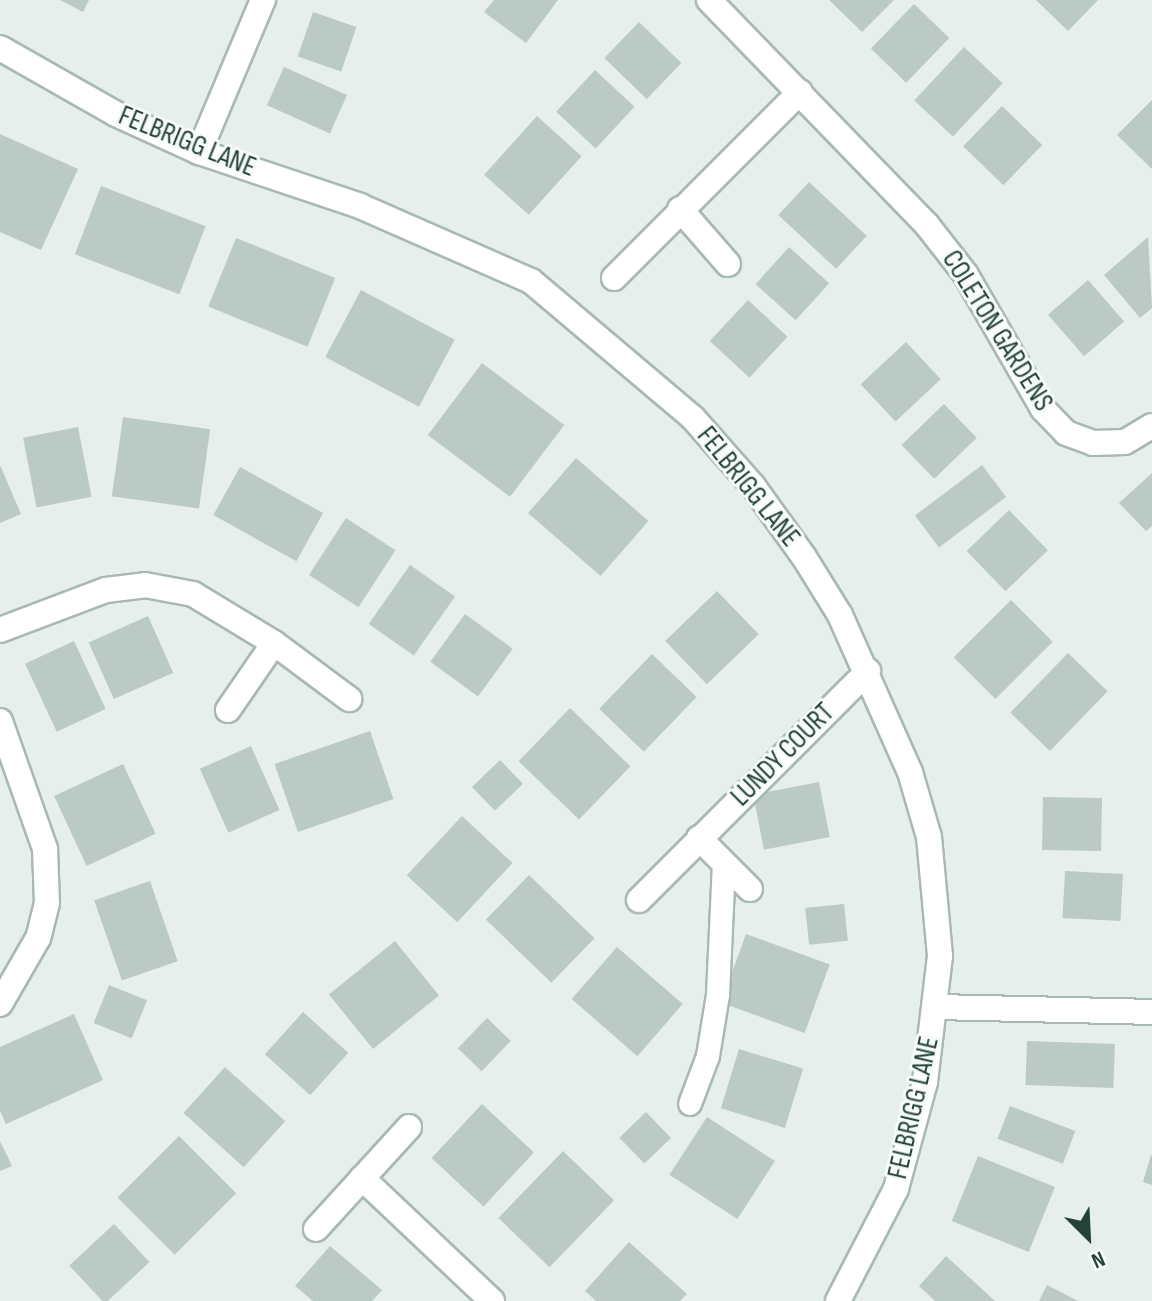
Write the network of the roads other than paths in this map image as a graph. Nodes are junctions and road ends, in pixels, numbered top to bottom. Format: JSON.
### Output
{"nodes":[{"id":1,"x":263,"y":0,"type":"edge"},
{"id":2,"x":709,"y":0,"type":"edge"},
{"id":3,"x":0,"y":48,"type":"edge"},
{"id":4,"x":800,"y":92,"type":"junction"},
{"id":5,"x":199,"y":152,"type":"junction"},
{"id":6,"x":680,"y":209,"type":"junction"},
{"id":7,"x":728,"y":264,"type":"dead end"},
{"id":8,"x":614,"y":278,"type":"dead end"},
{"id":9,"x":1152,"y":426,"type":"edge"},
{"id":10,"x":0,"y":630,"type":"edge"},
{"id":11,"x":274,"y":643,"type":"junction"},
{"id":12,"x":868,"y":671,"type":"junction"},
{"id":13,"x":349,"y":699,"type":"dead end"},
{"id":14,"x":228,"y":710,"type":"dead end"},
{"id":15,"x":0,"y":721,"type":"edge"},
{"id":16,"x":699,"y":838,"type":"junction"},
{"id":17,"x":724,"y":863,"type":"junction"},
{"id":18,"x":750,"y":889,"type":"dead end"},
{"id":19,"x":639,"y":900,"type":"dead end"},
{"id":20,"x":0,"y":1004,"type":"edge"},
{"id":21,"x":935,"y":1007,"type":"junction"},
{"id":22,"x":1152,"y":1012,"type":"edge"},
{"id":23,"x":690,"y":1104,"type":"dead end"},
{"id":24,"x":409,"y":1127,"type":"dead end"},
{"id":25,"x":362,"y":1178,"type":"junction"},
{"id":26,"x":316,"y":1229,"type":"dead end"},
{"id":27,"x":492,"y":1301,"type":"edge"},
{"id":28,"x":838,"y":1301,"type":"edge"}],
"edges":[{"from":1,"to":5,"type":"street"},
{"from":2,"to":4,"type":"street","name":"COLETON GARDENS"},
{"from":3,"to":5,"type":"street","name":"FELBRIGG LANE"},
{"from":4,"to":6,"type":"street"},
{"from":4,"to":9,"type":"street","name":"COLETON GARDENS"},
{"from":5,"to":12,"type":"street","name":"FELBRIGG LANE"},
{"from":6,"to":7,"type":"street"},
{"from":6,"to":8,"type":"street"},
{"from":10,"to":11,"type":"street"},
{"from":11,"to":13,"type":"street"},
{"from":11,"to":14,"type":"street"},
{"from":12,"to":16,"type":"street","name":"LUNDY COURT"},
{"from":12,"to":21,"type":"street","name":"FELBRIGG LANE"},
{"from":15,"to":20,"type":"street"},
{"from":16,"to":17,"type":"street"},
{"from":16,"to":19,"type":"street","name":"LUNDY COURT"},
{"from":17,"to":18,"type":"street"},
{"from":17,"to":23,"type":"lane"},
{"from":21,"to":22,"type":"street"},
{"from":21,"to":28,"type":"street","name":"FELBRIGG LANE"},
{"from":24,"to":25,"type":"street"},
{"from":25,"to":26,"type":"street"},
{"from":25,"to":27,"type":"street"}]}
